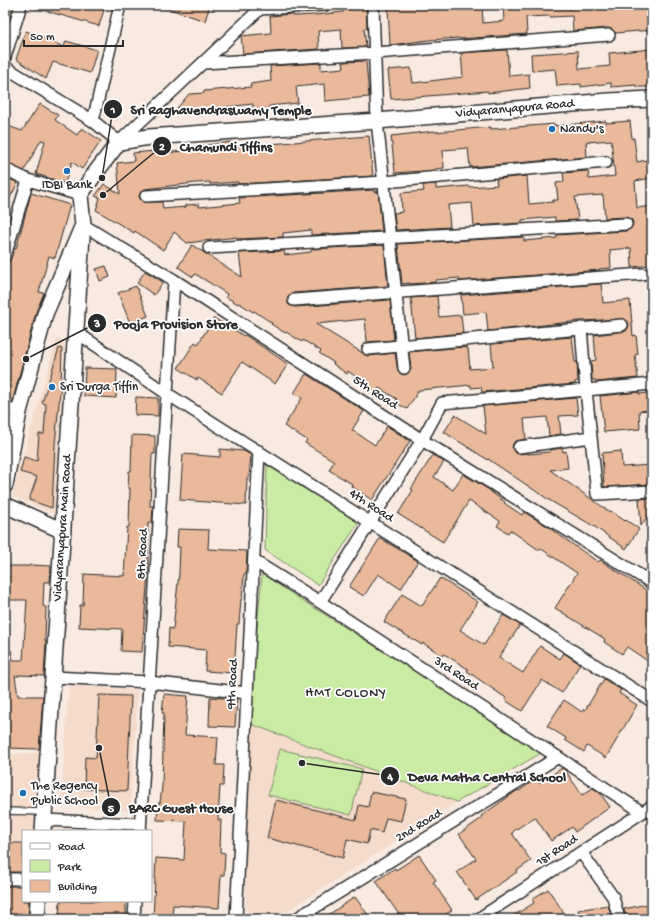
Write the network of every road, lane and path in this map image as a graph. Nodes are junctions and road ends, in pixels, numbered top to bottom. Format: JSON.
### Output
{"nodes":[{"id":1,"x":21,"y":5,"type":"edge"},
{"id":2,"x":120,"y":5,"type":"edge"},
{"id":3,"x":326,"y":5,"type":"edge"},
{"id":4,"x":373,"y":5,"type":"edge"},
{"id":5,"x":262,"y":7,"type":"edge"},
{"id":6,"x":609,"y":35,"type":"dead end"},
{"id":7,"x":375,"y":53,"type":"junction"},
{"id":8,"x":5,"y":57,"type":"edge"},
{"id":9,"x":203,"y":63,"type":"junction"},
{"id":10,"x":5,"y":67,"type":"edge"},
{"id":11,"x":652,"y":99,"type":"edge"},
{"id":12,"x":93,"y":120,"type":"junction"},
{"id":13,"x":378,"y":121,"type":"junction"},
{"id":14,"x":119,"y":142,"type":"junction"},
{"id":15,"x":606,"y":162,"type":"dead end"},
{"id":16,"x":5,"y":169,"type":"edge"},
{"id":17,"x":28,"y":180,"type":"junction"},
{"id":18,"x":384,"y":182,"type":"junction"},
{"id":19,"x":80,"y":195,"type":"junction"},
{"id":20,"x":146,"y":196,"type":"dead end"},
{"id":21,"x":626,"y":224,"type":"dead end"},
{"id":22,"x":83,"y":225,"type":"junction"},
{"id":23,"x":390,"y":238,"type":"junction"},
{"id":24,"x":209,"y":248,"type":"dead end"},
{"id":25,"x":5,"y":256,"type":"edge"},
{"id":26,"x":643,"y":274,"type":"dead end"},
{"id":27,"x":174,"y":280,"type":"junction"},
{"id":28,"x":396,"y":291,"type":"junction"},
{"id":29,"x":294,"y":300,"type":"dead end"},
{"id":30,"x":622,"y":325,"type":"dead end"},
{"id":31,"x":581,"y":328,"type":"junction"},
{"id":32,"x":76,"y":332,"type":"junction"},
{"id":33,"x":402,"y":346,"type":"junction"},
{"id":34,"x":368,"y":349,"type":"dead end"},
{"id":35,"x":404,"y":368,"type":"dead end"},
{"id":36,"x":652,"y":384,"type":"edge"},
{"id":37,"x":586,"y":390,"type":"junction"},
{"id":38,"x":166,"y":393,"type":"junction"},
{"id":39,"x":5,"y":408,"type":"edge"},
{"id":40,"x":19,"y":412,"type":"junction"},
{"id":41,"x":591,"y":437,"type":"junction"},
{"id":42,"x":422,"y":440,"type":"junction"},
{"id":43,"x":519,"y":447,"type":"dead end"},
{"id":44,"x":259,"y":451,"type":"junction"},
{"id":45,"x":5,"y":484,"type":"edge"},
{"id":46,"x":652,"y":491,"type":"edge"},
{"id":47,"x":5,"y":505,"type":"edge"},
{"id":48,"x":370,"y":522,"type":"junction"},
{"id":49,"x":63,"y":531,"type":"junction"},
{"id":50,"x":254,"y":560,"type":"junction"},
{"id":51,"x":652,"y":583,"type":"edge"},
{"id":52,"x":320,"y":602,"type":"junction"},
{"id":53,"x":53,"y":677,"type":"junction"},
{"id":54,"x":149,"y":682,"type":"junction"},
{"id":55,"x":247,"y":693,"type":"junction"},
{"id":56,"x":652,"y":701,"type":"edge"},
{"id":57,"x":558,"y":757,"type":"junction"},
{"id":58,"x":652,"y":806,"type":"edge"},
{"id":59,"x":5,"y":812,"type":"edge"},
{"id":60,"x":642,"y":812,"type":"junction"},
{"id":61,"x":43,"y":821,"type":"edge"},
{"id":62,"x":140,"y":828,"type":"edge"},
{"id":63,"x":582,"y":852,"type":"junction"},
{"id":64,"x":5,"y":879,"type":"edge"},
{"id":65,"x":22,"y":879,"type":"edge"},
{"id":66,"x":38,"y":902,"type":"edge"},
{"id":67,"x":135,"y":902,"type":"edge"},
{"id":68,"x":37,"y":919,"type":"edge"},
{"id":69,"x":134,"y":919,"type":"edge"},
{"id":70,"x":236,"y":919,"type":"edge"},
{"id":71,"x":296,"y":919,"type":"edge"},
{"id":72,"x":478,"y":919,"type":"edge"},
{"id":73,"x":619,"y":919,"type":"edge"}],
"edges":[{"from":1,"to":8,"type":"street"},
{"from":2,"to":12,"type":"street"},
{"from":3,"to":5,"type":"street"},
{"from":4,"to":7,"type":"street"},
{"from":5,"to":9,"type":"street"},
{"from":6,"to":7,"type":"street"},
{"from":7,"to":9,"type":"street"},
{"from":7,"to":13,"type":"street"},
{"from":9,"to":14,"type":"street"},
{"from":10,"to":12,"type":"street"},
{"from":11,"to":13,"type":"main road","name":"Vidyaranyapura Road"},
{"from":12,"to":14,"type":"street"},
{"from":13,"to":14,"type":"main road","name":"Vidyaranyapura Road"},
{"from":13,"to":18,"type":"street"},
{"from":14,"to":19,"type":"main road"},
{"from":15,"to":18,"type":"street"},
{"from":16,"to":17,"type":"street"},
{"from":17,"to":19,"type":"street"},
{"from":17,"to":25,"type":"street"},
{"from":18,"to":20,"type":"street"},
{"from":18,"to":23,"type":"street"},
{"from":19,"to":22,"type":"main road","name":"Vidyaranyapura Main Road"},
{"from":21,"to":23,"type":"street"},
{"from":22,"to":27,"type":"street","name":"5th Road"},
{"from":22,"to":32,"type":"main road","name":"Vidyaranyapura Main Road"},
{"from":22,"to":40,"type":"main road"},
{"from":23,"to":24,"type":"street"},
{"from":23,"to":28,"type":"street"},
{"from":26,"to":28,"type":"street"},
{"from":27,"to":38,"type":"street","name":"8th Road"},
{"from":27,"to":42,"type":"street","name":"5th Road"},
{"from":28,"to":29,"type":"street"},
{"from":28,"to":33,"type":"street"},
{"from":30,"to":31,"type":"street"},
{"from":31,"to":33,"type":"street"},
{"from":31,"to":37,"type":"street"},
{"from":32,"to":38,"type":"street","name":"4th Road"},
{"from":32,"to":49,"type":"main road","name":"Vidyaranyapura Main Road"},
{"from":33,"to":34,"type":"street"},
{"from":33,"to":35,"type":"street"},
{"from":36,"to":37,"type":"street"},
{"from":37,"to":41,"type":"street"},
{"from":37,"to":42,"type":"street"},
{"from":38,"to":44,"type":"street","name":"4th Road"},
{"from":38,"to":54,"type":"street","name":"8th Road"},
{"from":39,"to":40,"type":"street"},
{"from":40,"to":45,"type":"main road"},
{"from":41,"to":43,"type":"street"},
{"from":41,"to":46,"type":"street"},
{"from":42,"to":48,"type":"street"},
{"from":42,"to":51,"type":"street","name":"5th Road"},
{"from":44,"to":48,"type":"street","name":"4th Road"},
{"from":44,"to":50,"type":"street","name":"9th Road"},
{"from":47,"to":49,"type":"main road"},
{"from":48,"to":52,"type":"street"},
{"from":48,"to":56,"type":"street","name":"4th Road"},
{"from":49,"to":53,"type":"main road","name":"Vidyaranyapura Main Road"},
{"from":50,"to":52,"type":"street","name":"3rd Road"},
{"from":50,"to":55,"type":"street","name":"9th Road"},
{"from":52,"to":57,"type":"street","name":"3rd Road"},
{"from":53,"to":54,"type":"street"},
{"from":53,"to":61,"type":"main road","name":"Vidyaranyapura Main Road"},
{"from":54,"to":55,"type":"street"},
{"from":54,"to":62,"type":"street","name":"8th Road"},
{"from":55,"to":70,"type":"street","name":"9th Road"},
{"from":57,"to":60,"type":"street","name":"3rd Road"},
{"from":57,"to":71,"type":"street","name":"2nd Road"},
{"from":58,"to":60,"type":"street","name":"1st Road"},
{"from":59,"to":61,"type":"lane"},
{"from":60,"to":63,"type":"street","name":"1st Road"},
{"from":61,"to":62,"type":"street"},
{"from":63,"to":72,"type":"street","name":"1st Road"},
{"from":63,"to":73,"type":"street"},
{"from":64,"to":65,"type":"street"},
{"from":66,"to":68,"type":"main road"},
{"from":67,"to":69,"type":"street"}]}
